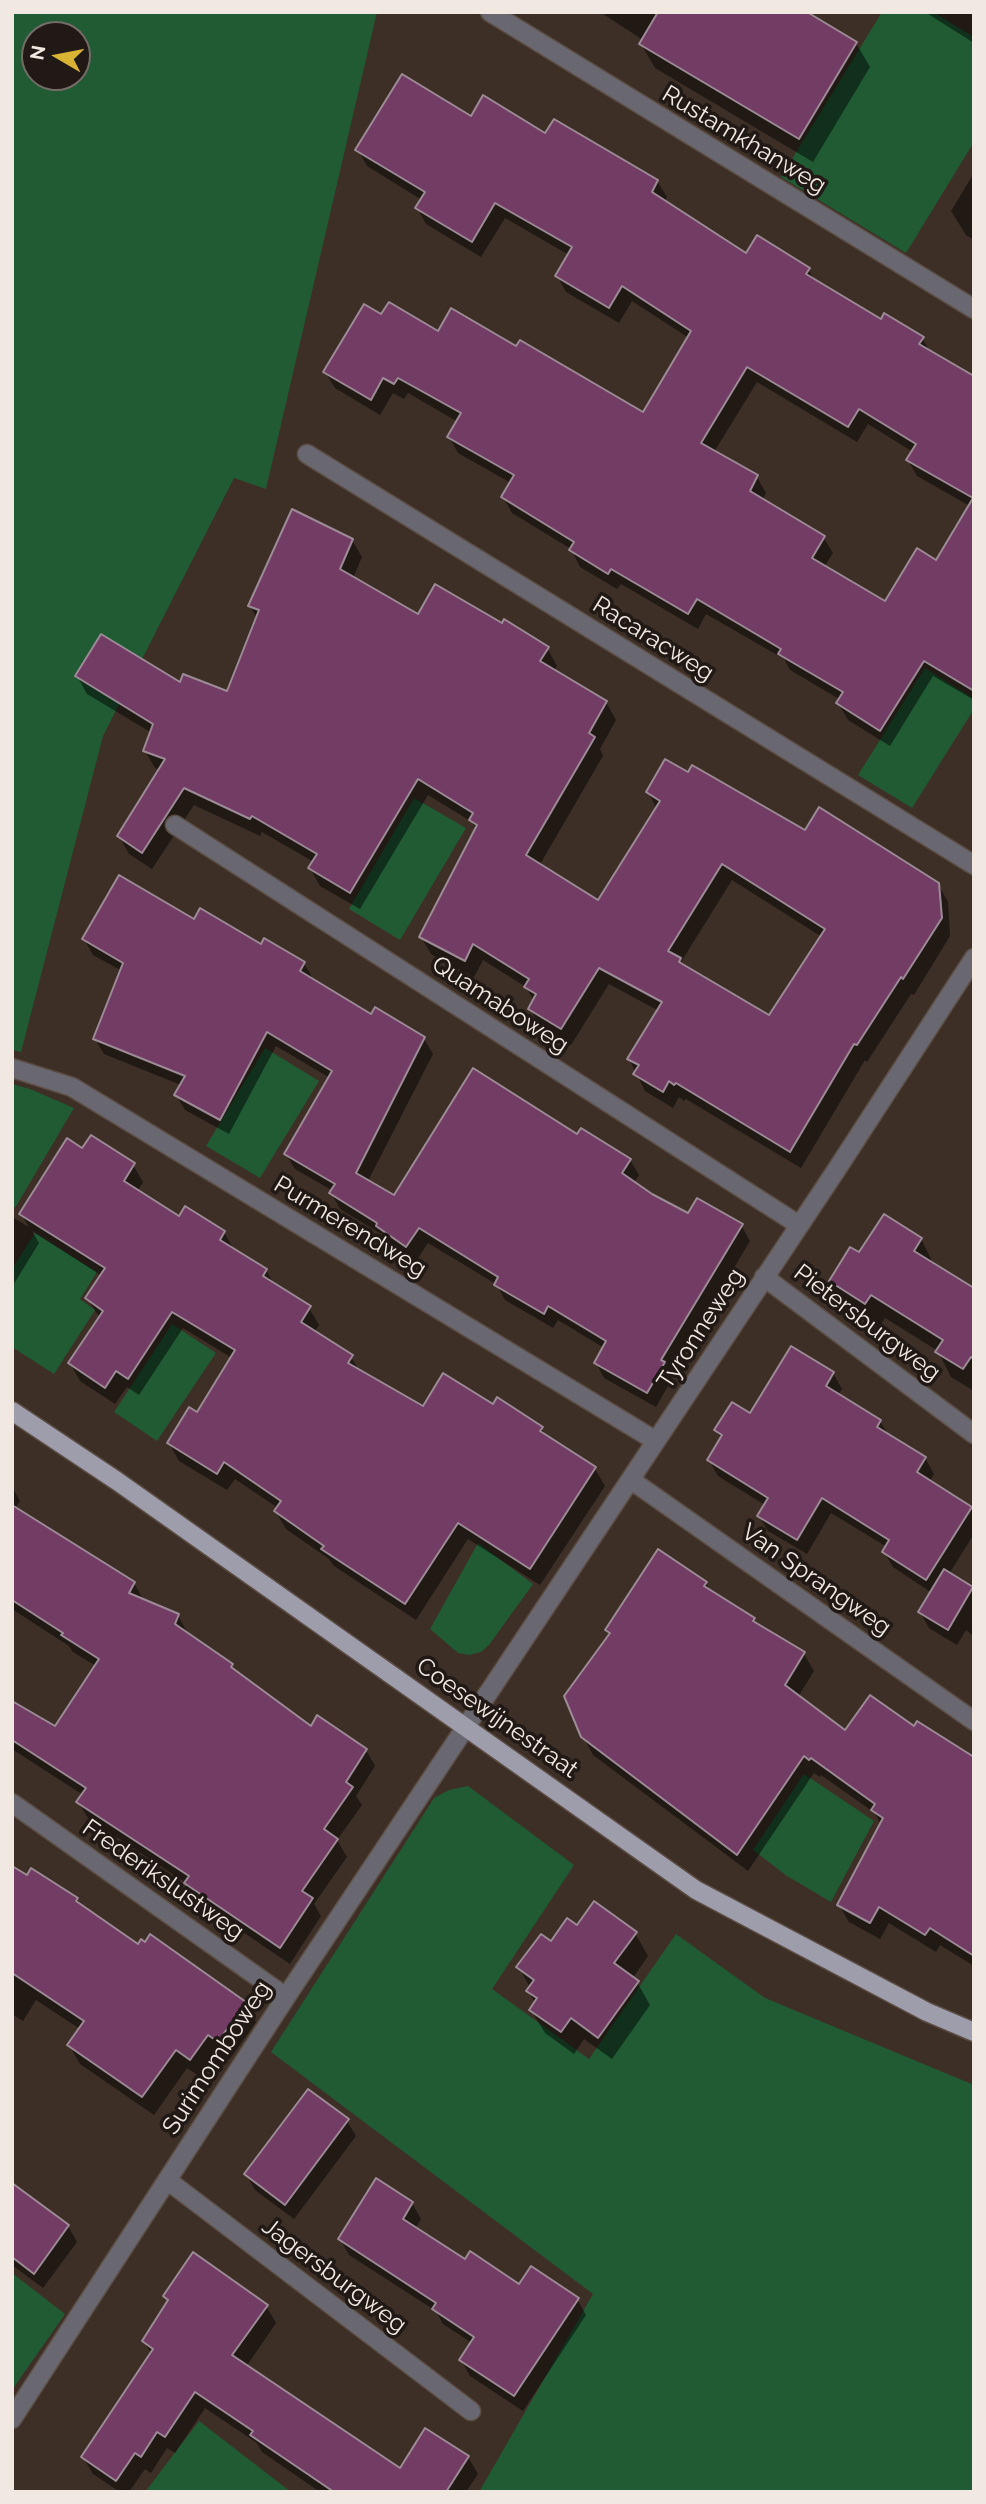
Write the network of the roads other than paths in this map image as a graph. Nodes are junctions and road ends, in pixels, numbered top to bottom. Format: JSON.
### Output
{"nodes":[{"id":1,"x":490,"y":12,"type":"edge"},
{"id":2,"x":974,"y":309,"type":"edge"},
{"id":3,"x":307,"y":454,"type":"dead end"},
{"id":4,"x":175,"y":825,"type":"dead end"},
{"id":5,"x":974,"y":865,"type":"edge"},
{"id":6,"x":974,"y":958,"type":"edge"},
{"id":7,"x":12,"y":1068,"type":"edge"},
{"id":8,"x":799,"y":1226,"type":"junction"},
{"id":9,"x":764,"y":1277,"type":"junction"},
{"id":10,"x":12,"y":1411,"type":"edge"},
{"id":11,"x":974,"y":1434,"type":"edge"},
{"id":12,"x":656,"y":1441,"type":"junction"},
{"id":13,"x":631,"y":1480,"type":"junction"},
{"id":14,"x":974,"y":1721,"type":"edge"},
{"id":15,"x":465,"y":1725,"type":"junction"},
{"id":16,"x":12,"y":1802,"type":"edge"},
{"id":17,"x":286,"y":1997,"type":"junction"},
{"id":18,"x":974,"y":2032,"type":"edge"},
{"id":19,"x":167,"y":2180,"type":"junction"},
{"id":20,"x":471,"y":2411,"type":"dead end"},
{"id":21,"x":12,"y":2419,"type":"edge"}],
"edges":[{"from":1,"to":2,"type":"street","name":"Rustamkhanweg"},
{"from":3,"to":5,"type":"street","name":"Racaracweg"},
{"from":4,"to":8,"type":"street","name":"Quamaboweg"},
{"from":6,"to":8,"type":"street","name":"Tyronneweg"},
{"from":7,"to":12,"type":"street","name":"Purmerendweg"},
{"from":8,"to":9,"type":"street","name":"Tyronneweg"},
{"from":9,"to":11,"type":"street","name":"Pietersburgweg"},
{"from":9,"to":12,"type":"street","name":"Tyronneweg"},
{"from":10,"to":15,"type":"main road","name":"Coesewijnestraat"},
{"from":12,"to":13,"type":"street","name":"Tyronneweg"},
{"from":13,"to":14,"type":"street","name":"Van Sprangweg"},
{"from":13,"to":15,"type":"street","name":"Tyronneweg"},
{"from":15,"to":17,"type":"street","name":"Surimomboweg"},
{"from":15,"to":18,"type":"main road","name":"Coesewijnestraat"},
{"from":16,"to":17,"type":"street","name":"Frederikslustweg"},
{"from":17,"to":19,"type":"street","name":"Surimomboweg"},
{"from":19,"to":20,"type":"street","name":"Jagersburgweg"},
{"from":19,"to":21,"type":"street","name":"Surimomboweg"}]}
